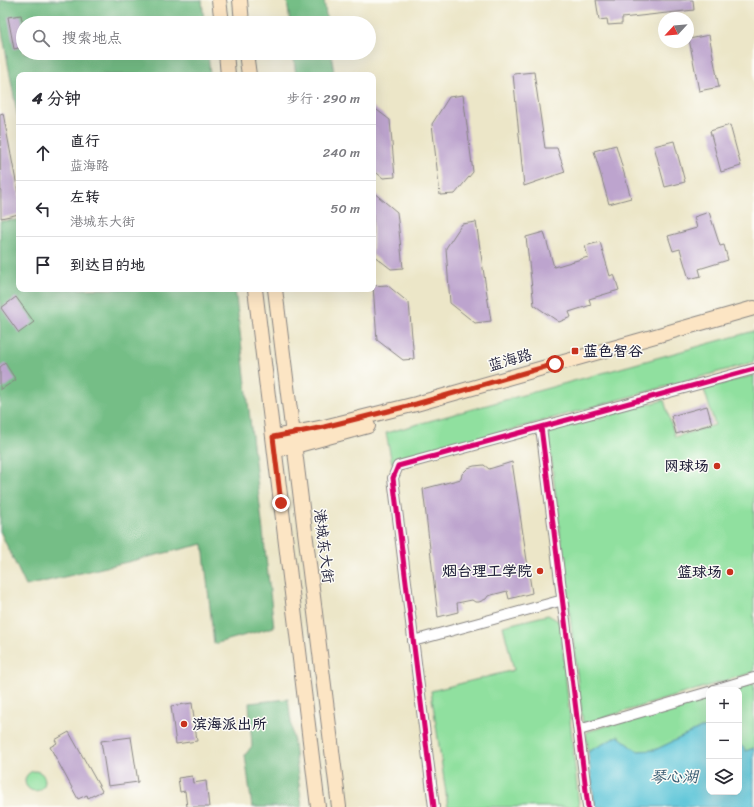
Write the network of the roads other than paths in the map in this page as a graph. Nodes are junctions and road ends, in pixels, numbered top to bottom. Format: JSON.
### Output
{"nodes":[{"id":1,"x":219,"y":0,"type":"edge"},
{"id":2,"x":240,"y":0,"type":"edge"},
{"id":3,"x":221,"y":16,"type":"edge"},
{"id":4,"x":241,"y":16,"type":"edge"},
{"id":5,"x":227,"y":60,"type":"edge"},
{"id":6,"x":247,"y":60,"type":"edge"},
{"id":7,"x":228,"y":72,"type":"edge"},
{"id":8,"x":249,"y":72,"type":"edge"},
{"id":9,"x":255,"y":292,"type":"edge"},
{"id":10,"x":275,"y":292,"type":"edge"},
{"id":11,"x":754,"y":308,"type":"edge"},
{"id":12,"x":754,"y":318,"type":"edge"},
{"id":13,"x":754,"y":368,"type":"edge"},
{"id":14,"x":541,"y":427,"type":"junction"},
{"id":15,"x":294,"y":439,"type":"junction"},
{"id":16,"x":274,"y":443,"type":"junction"},
{"id":17,"x":563,"y":600,"type":"junction"},
{"id":18,"x":413,"y":641,"type":"junction"},
{"id":19,"x":754,"y":678,"type":"edge"},
{"id":20,"x":724,"y":687,"type":"edge"},
{"id":21,"x":706,"y":693,"type":"edge"},
{"id":22,"x":579,"y":730,"type":"junction"},
{"id":23,"x":318,"y":807,"type":"edge"},
{"id":24,"x":339,"y":807,"type":"edge"},
{"id":25,"x":434,"y":807,"type":"edge"},
{"id":26,"x":588,"y":807,"type":"edge"}],
"edges":[{"from":1,"to":3,"type":"main road"},
{"from":2,"to":4,"type":"main road"},
{"from":5,"to":7,"type":"main road"},
{"from":6,"to":8,"type":"main road"},
{"from":9,"to":16,"type":"main road"},
{"from":10,"to":15,"type":"main road","name":"港城东大街"},
{"from":11,"to":15,"type":"main road","name":"蓝海路"},
{"from":12,"to":15,"type":"main road","name":"蓝海路"},
{"from":13,"to":14,"type":"street"},
{"from":14,"to":17,"type":"street"},
{"from":14,"to":18,"type":"street"},
{"from":15,"to":16,"type":"main road","name":"蓝海路"},
{"from":15,"to":24,"type":"main road","name":"港城东大街"},
{"from":16,"to":23,"type":"main road"},
{"from":17,"to":18,"type":"street"},
{"from":17,"to":22,"type":"street"},
{"from":18,"to":25,"type":"street"},
{"from":19,"to":20,"type":"street"},
{"from":21,"to":22,"type":"street"},
{"from":22,"to":26,"type":"street"}]}
